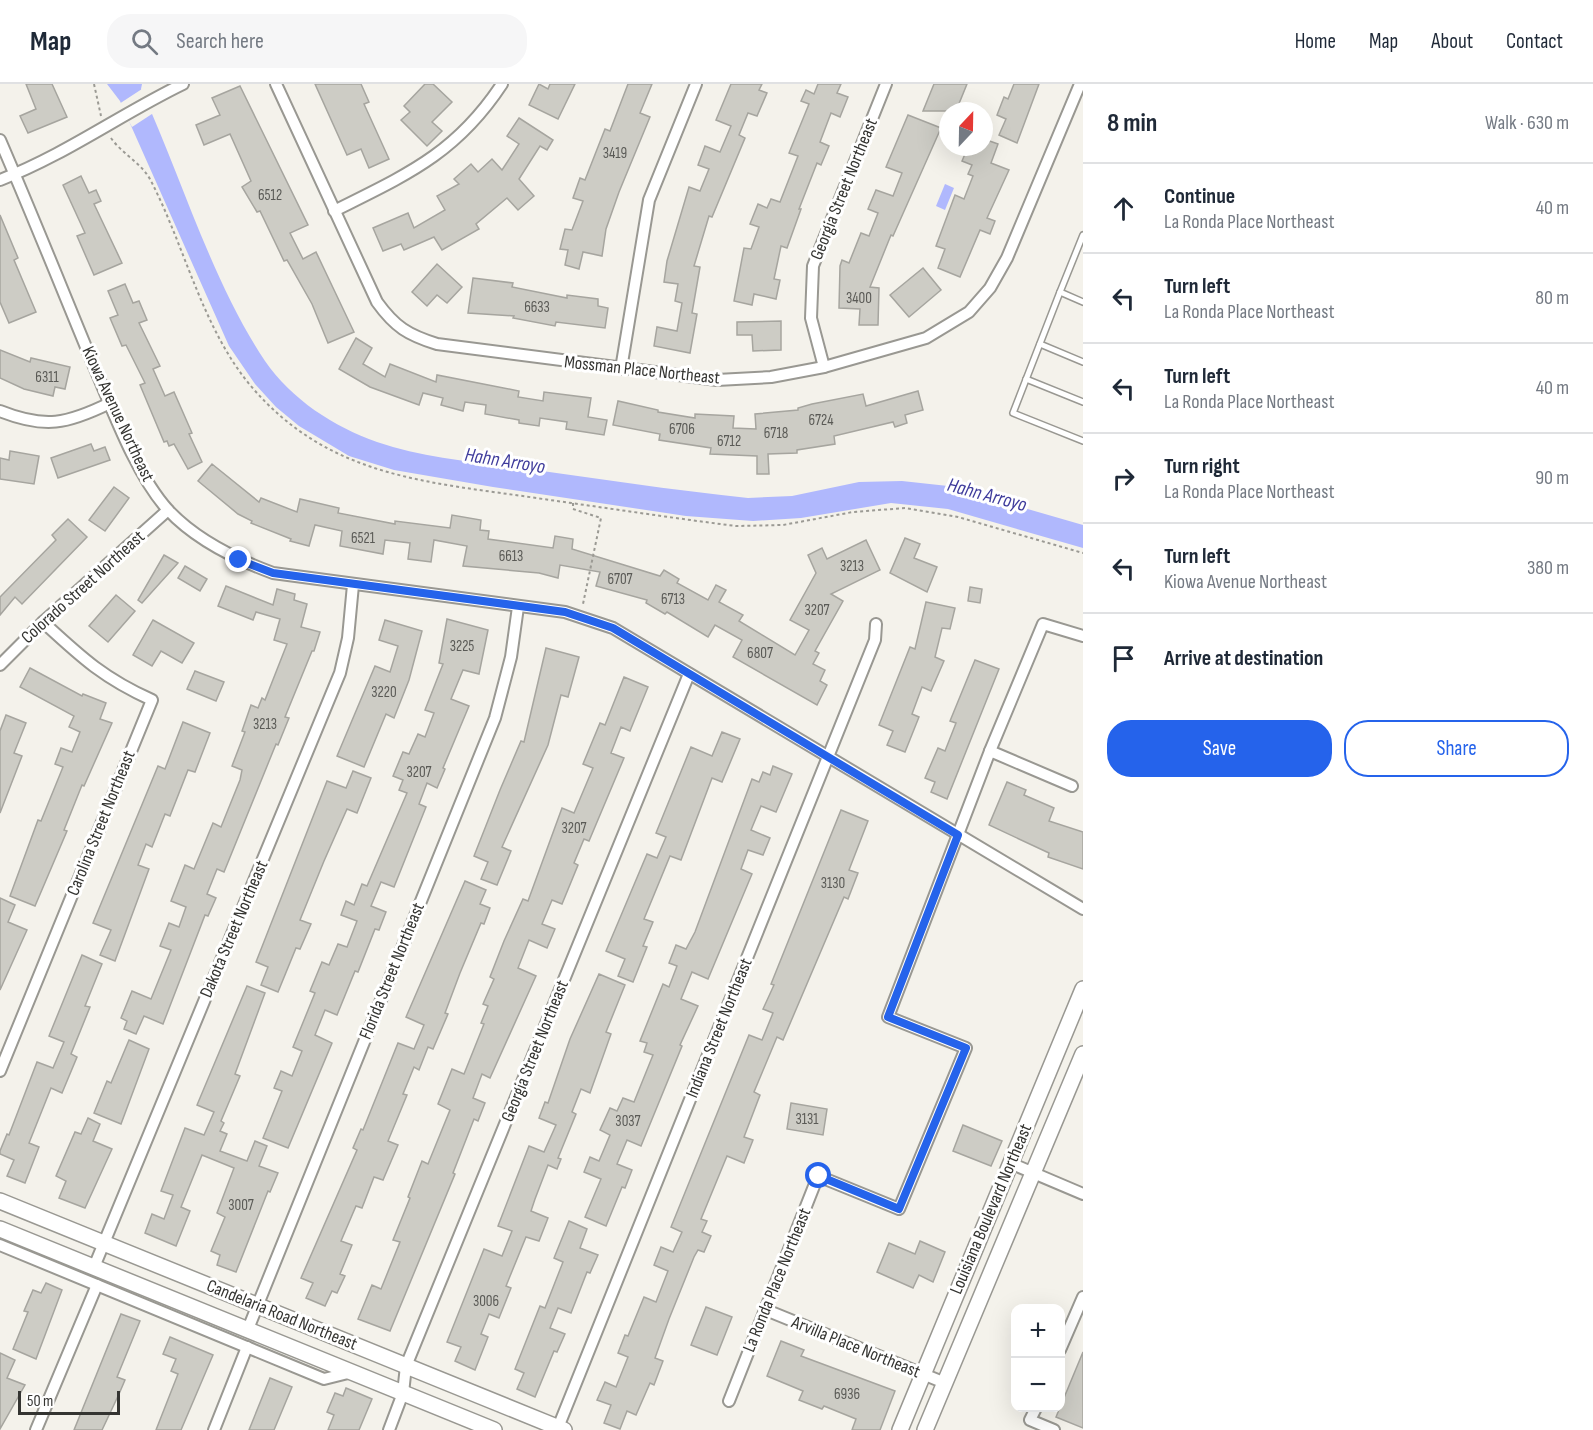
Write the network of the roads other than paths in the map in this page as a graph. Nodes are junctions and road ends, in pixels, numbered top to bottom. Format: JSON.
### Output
{"nodes":[{"id":1,"x":183,"y":84,"type":"edge"},
{"id":2,"x":276,"y":84,"type":"edge"},
{"id":3,"x":502,"y":84,"type":"edge"},
{"id":4,"x":696,"y":84,"type":"edge"},
{"id":5,"x":886,"y":84,"type":"edge"},
{"id":6,"x":1080,"y":84,"type":"edge"},
{"id":7,"x":0,"y":140,"type":"edge"},
{"id":8,"x":15,"y":174,"type":"junction"},
{"id":9,"x":0,"y":180,"type":"edge"},
{"id":10,"x":334,"y":211,"type":"junction"},
{"id":11,"x":1083,"y":236,"type":"edge"},
{"id":12,"x":1060,"y":292,"type":"junction"},
{"id":13,"x":1083,"y":302,"type":"edge"},
{"id":14,"x":1040,"y":345,"type":"junction"},
{"id":15,"x":1083,"y":362,"type":"edge"},
{"id":16,"x":824,"y":367,"type":"junction"},
{"id":17,"x":621,"y":369,"type":"junction"},
{"id":18,"x":1026,"y":380,"type":"junction"},
{"id":19,"x":1083,"y":402,"type":"edge"},
{"id":20,"x":110,"y":403,"type":"junction"},
{"id":21,"x":0,"y":411,"type":"edge"},
{"id":22,"x":1083,"y":441,"type":"edge"},
{"id":23,"x":168,"y":510,"type":"junction"},
{"id":24,"x":354,"y":585,"type":"junction"},
{"id":25,"x":518,"y":607,"type":"junction"},
{"id":26,"x":43,"y":622,"type":"junction"},
{"id":27,"x":876,"y":624,"type":"dead end"},
{"id":28,"x":1083,"y":636,"type":"edge"},
{"id":29,"x":0,"y":665,"type":"edge"},
{"id":30,"x":689,"y":674,"type":"junction"},
{"id":31,"x":990,"y":751,"type":"junction"},
{"id":32,"x":828,"y":758,"type":"junction"},
{"id":33,"x":1072,"y":786,"type":"dead end"},
{"id":34,"x":958,"y":835,"type":"junction"},
{"id":35,"x":1083,"y":909,"type":"edge"},
{"id":36,"x":1083,"y":990,"type":"edge"},
{"id":37,"x":1083,"y":1054,"type":"edge"},
{"id":38,"x":0,"y":1071,"type":"edge"},
{"id":39,"x":1010,"y":1163,"type":"junction"},
{"id":40,"x":1033,"y":1173,"type":"junction"},
{"id":41,"x":1083,"y":1194,"type":"edge"},
{"id":42,"x":0,"y":1201,"type":"edge"},
{"id":43,"x":0,"y":1229,"type":"edge"},
{"id":44,"x":103,"y":1243,"type":"junction"},
{"id":45,"x":0,"y":1245,"type":"edge"},
{"id":46,"x":94,"y":1267,"type":"junction"},
{"id":47,"x":97,"y":1285,"type":"junction"},
{"id":48,"x":1083,"y":1297,"type":"edge"},
{"id":49,"x":256,"y":1305,"type":"junction"},
{"id":50,"x":766,"y":1310,"type":"junction"},
{"id":51,"x":248,"y":1329,"type":"junction"},
{"id":52,"x":1065,"y":1338,"type":"edge"},
{"id":53,"x":247,"y":1347,"type":"junction"},
{"id":54,"x":406,"y":1366,"type":"junction"},
{"id":55,"x":352,"y":1372,"type":"junction"},
{"id":56,"x":922,"y":1374,"type":"junction"},
{"id":57,"x":945,"y":1383,"type":"junction"},
{"id":58,"x":403,"y":1393,"type":"junction"},
{"id":59,"x":729,"y":1401,"type":"dead end"},
{"id":60,"x":1034,"y":1412,"type":"edge"},
{"id":61,"x":559,"y":1429,"type":"edge"},
{"id":62,"x":36,"y":1430,"type":"edge"},
{"id":63,"x":213,"y":1430,"type":"edge"},
{"id":64,"x":389,"y":1430,"type":"edge"},
{"id":65,"x":494,"y":1430,"type":"edge"},
{"id":66,"x":900,"y":1430,"type":"edge"},
{"id":67,"x":925,"y":1430,"type":"edge"},
{"id":68,"x":1054,"y":1430,"type":"edge"}],
"edges":[{"from":1,"to":8,"type":"street"},
{"from":2,"to":10,"type":"street","name":"Mossman Place Northeast"},
{"from":3,"to":10,"type":"street"},
{"from":4,"to":17,"type":"street"},
{"from":5,"to":16,"type":"street","name":"Georgia Street Northeast"},
{"from":6,"to":16,"type":"street","name":"Mossman Place Northeast"},
{"from":7,"to":8,"type":"street","name":"Kiowa Avenue Northeast"},
{"from":8,"to":9,"type":"street"},
{"from":8,"to":20,"type":"street","name":"Kiowa Avenue Northeast"},
{"from":10,"to":17,"type":"street","name":"Mossman Place Northeast"},
{"from":11,"to":12,"type":"lane"},
{"from":12,"to":13,"type":"lane"},
{"from":12,"to":14,"type":"lane"},
{"from":14,"to":15,"type":"lane"},
{"from":14,"to":18,"type":"lane"},
{"from":16,"to":17,"type":"street","name":"Mossman Place Northeast"},
{"from":18,"to":19,"type":"lane"},
{"from":18,"to":22,"type":"lane"},
{"from":20,"to":21,"type":"street"},
{"from":20,"to":23,"type":"street","name":"Kiowa Avenue Northeast"},
{"from":23,"to":24,"type":"street","name":"Kiowa Avenue Northeast"},
{"from":23,"to":26,"type":"street","name":"Colorado Street Northeast"},
{"from":24,"to":25,"type":"street","name":"Kiowa Avenue Northeast"},
{"from":24,"to":44,"type":"street","name":"Dakota Street Northeast"},
{"from":25,"to":30,"type":"street","name":"Kiowa Avenue Northeast"},
{"from":25,"to":49,"type":"street","name":"Florida Street Northeast"},
{"from":26,"to":29,"type":"street","name":"Colorado Street Northeast"},
{"from":26,"to":38,"type":"street","name":"Carolina Street Northeast"},
{"from":27,"to":32,"type":"street","name":"Indiana Street Northeast"},
{"from":28,"to":31,"type":"street","name":"La Ronda Place Northeast"},
{"from":30,"to":32,"type":"street","name":"Kiowa Avenue Northeast"},
{"from":30,"to":54,"type":"street","name":"Georgia Street Northeast"},
{"from":31,"to":33,"type":"street"},
{"from":31,"to":34,"type":"street","name":"La Ronda Place Northeast"},
{"from":32,"to":34,"type":"street","name":"Kiowa Avenue Northeast"},
{"from":32,"to":61,"type":"street","name":"Indiana Street Northeast"},
{"from":34,"to":35,"type":"street","name":"Kiowa Avenue Northeast"},
{"from":34,"to":50,"type":"street","name":"La Ronda Place Northeast"},
{"from":36,"to":39,"type":"main road","name":"Louisiana Boulevard Northeast"},
{"from":37,"to":40,"type":"main road","name":"Louisiana Boulevard Northeast"},
{"from":39,"to":40,"type":"street"},
{"from":39,"to":56,"type":"main road","name":"Louisiana Boulevard Northeast"},
{"from":40,"to":41,"type":"street"},
{"from":40,"to":57,"type":"main road","name":"Louisiana Boulevard Northeast"},
{"from":42,"to":44,"type":"main road","name":"Candelaria Road Northeast"},
{"from":43,"to":46,"type":"main road","name":"Candelaria Road Northeast"},
{"from":44,"to":46,"type":"street","name":"Dakota Street Northeast"},
{"from":44,"to":49,"type":"main road","name":"Candelaria Road Northeast"},
{"from":45,"to":47,"type":"street"},
{"from":46,"to":51,"type":"main road","name":"Candelaria Road Northeast"},
{"from":47,"to":53,"type":"street"},
{"from":47,"to":62,"type":"street"},
{"from":48,"to":52,"type":"street"},
{"from":49,"to":51,"type":"street","name":"Florida Street Northeast"},
{"from":49,"to":54,"type":"main road","name":"Candelaria Road Northeast"},
{"from":50,"to":56,"type":"street","name":"Arvilla Place Northeast"},
{"from":50,"to":59,"type":"street","name":"La Ronda Place Northeast"},
{"from":51,"to":55,"type":"main road","name":"Candelaria Road Northeast"},
{"from":53,"to":55,"type":"street"},
{"from":53,"to":63,"type":"street"},
{"from":54,"to":58,"type":"street","name":"Georgia Street Northeast"},
{"from":54,"to":61,"type":"main road","name":"Candelaria Road Northeast"},
{"from":55,"to":58,"type":"main road","name":"Candelaria Road Northeast"},
{"from":56,"to":57,"type":"street","name":"Arvilla Place Northeast"},
{"from":56,"to":66,"type":"main road","name":"Louisiana Boulevard Northeast"},
{"from":57,"to":67,"type":"main road","name":"Louisiana Boulevard Northeast"},
{"from":58,"to":64,"type":"street","name":"Georgia Street Northeast"},
{"from":58,"to":65,"type":"main road","name":"Candelaria Road Northeast"},
{"from":60,"to":68,"type":"street"}]}
